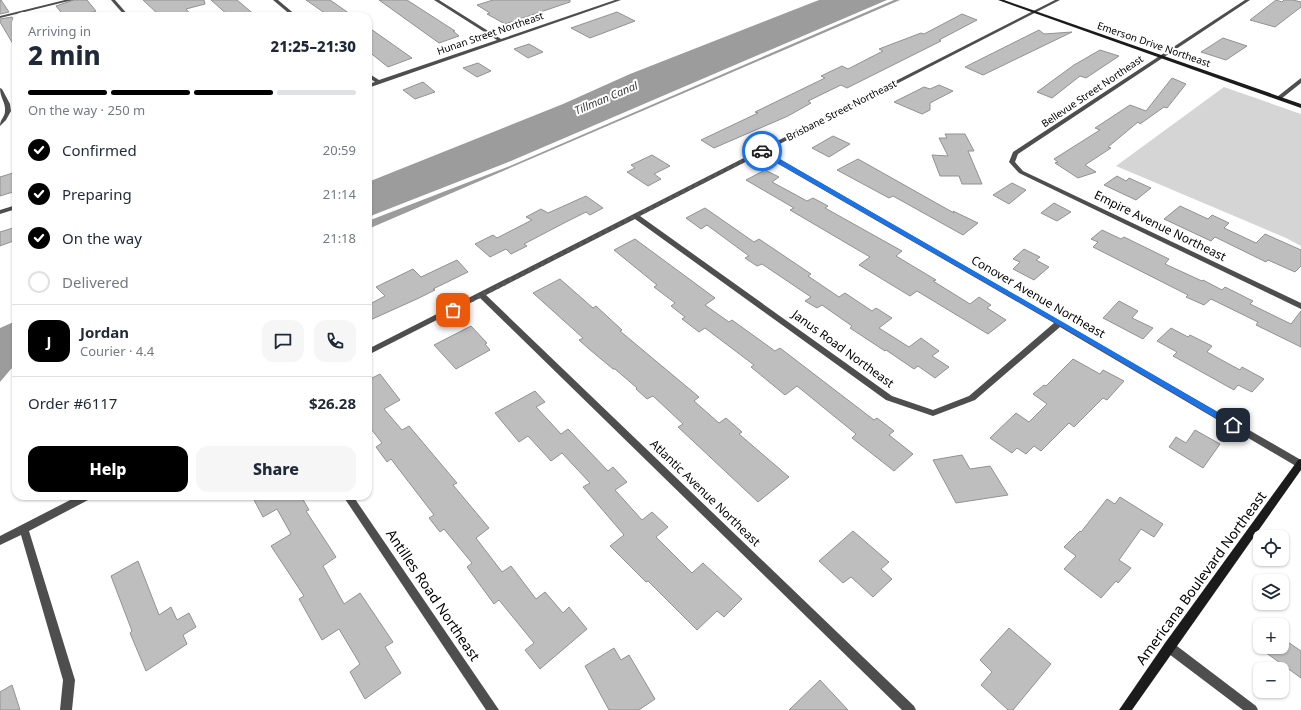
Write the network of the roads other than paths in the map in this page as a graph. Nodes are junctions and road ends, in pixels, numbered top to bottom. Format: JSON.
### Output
{"nodes":[{"id":1,"x":71,"y":0,"type":"edge"},
{"id":2,"x":113,"y":0,"type":"edge"},
{"id":3,"x":275,"y":0,"type":"edge"},
{"id":4,"x":436,"y":0,"type":"edge"},
{"id":5,"x":619,"y":0,"type":"edge"},
{"id":6,"x":1000,"y":0,"type":"edge"},
{"id":7,"x":1058,"y":0,"type":"edge"},
{"id":8,"x":1248,"y":0,"type":"edge"},
{"id":9,"x":21,"y":12,"type":"edge"},
{"id":10,"x":124,"y":12,"type":"edge"},
{"id":11,"x":290,"y":12,"type":"edge"},
{"id":12,"x":1034,"y":12,"type":"junction"},
{"id":13,"x":12,"y":14,"type":"edge"},
{"id":14,"x":0,"y":17,"type":"edge"},
{"id":15,"x":500,"y":40,"type":"junction"},
{"id":16,"x":1161,"y":57,"type":"junction"},
{"id":17,"x":372,"y":78,"type":"edge"},
{"id":18,"x":378,"y":82,"type":"junction"},
{"id":19,"x":1300,"y":82,"type":"edge"},
{"id":20,"x":372,"y":84,"type":"edge"},
{"id":21,"x":0,"y":90,"type":"edge"},
{"id":22,"x":1279,"y":98,"type":"junction"},
{"id":23,"x":1301,"y":106,"type":"edge"},
{"id":24,"x":0,"y":124,"type":"edge"},
{"id":25,"x":761,"y":151,"type":"junction"},
{"id":26,"x":1012,"y":162,"type":"joint"},
{"id":27,"x":12,"y":208,"type":"edge"},
{"id":28,"x":0,"y":212,"type":"edge"},
{"id":29,"x":636,"y":216,"type":"junction"},
{"id":30,"x":481,"y":295,"type":"junction"},
{"id":31,"x":1301,"y":306,"type":"edge"},
{"id":32,"x":1059,"y":322,"type":"junction"},
{"id":33,"x":372,"y":350,"type":"edge"},
{"id":34,"x":1301,"y":464,"type":"edge"},
{"id":35,"x":79,"y":500,"type":"edge"},
{"id":36,"x":351,"y":500,"type":"edge"},
{"id":37,"x":24,"y":528,"type":"junction"},
{"id":38,"x":0,"y":541,"type":"edge"},
{"id":39,"x":1169,"y":647,"type":"junction"},
{"id":40,"x":66,"y":710,"type":"edge"},
{"id":41,"x":493,"y":710,"type":"edge"},
{"id":42,"x":910,"y":710,"type":"edge"},
{"id":43,"x":1125,"y":710,"type":"edge"},
{"id":44,"x":1252,"y":710,"type":"edge"}],
"edges":[{"from":1,"to":9,"type":"street"},
{"from":2,"to":10,"type":"street"},
{"from":3,"to":11,"type":"street"},
{"from":4,"to":15,"type":"street"},
{"from":5,"to":15,"type":"street","name":"Hunan Street Northeast"},
{"from":6,"to":12,"type":"street","name":"Emerson Drive Northeast"},
{"from":7,"to":12,"type":"street","name":"Brisbane Street Northeast"},
{"from":8,"to":16,"type":"street","name":"Bellevue Street Northeast"},
{"from":12,"to":16,"type":"street","name":"Emerson Drive Northeast"},
{"from":12,"to":25,"type":"street","name":"Brisbane Street Northeast"},
{"from":13,"to":14,"type":"street"},
{"from":15,"to":18,"type":"street","name":"Hunan Street Northeast"},
{"from":16,"to":22,"type":"street","name":"Emerson Drive Northeast"},
{"from":16,"to":26,"type":"street","name":"Bellevue Street Northeast"},
{"from":17,"to":18,"type":"street"},
{"from":18,"to":20,"type":"street","name":"Hunan Street Northeast"},
{"from":19,"to":22,"type":"street"},
{"from":21,"to":24,"type":"street"},
{"from":22,"to":23,"type":"street","name":"Emerson Drive Northeast"},
{"from":25,"to":29,"type":"street","name":"Brisbane Street Northeast"},
{"from":25,"to":32,"type":"street","name":"Conover Avenue Northeast"},
{"from":26,"to":31,"type":"street","name":"Empire Avenue Northeast"},
{"from":27,"to":28,"type":"street"},
{"from":29,"to":30,"type":"street","name":"Brisbane Street Northeast"},
{"from":29,"to":32,"type":"street","name":"Janus Road Northeast"},
{"from":30,"to":33,"type":"street","name":"Brisbane Street Northeast"},
{"from":30,"to":42,"type":"street","name":"Atlantic Avenue Northeast"},
{"from":32,"to":34,"type":"street","name":"Conover Avenue Northeast"},
{"from":34,"to":39,"type":"street","name":"Americana Boulevard Northeast"},
{"from":35,"to":37,"type":"street"},
{"from":36,"to":41,"type":"street","name":"Antilles Road Northeast"},
{"from":37,"to":38,"type":"street"},
{"from":37,"to":40,"type":"street"},
{"from":39,"to":43,"type":"street","name":"Americana Boulevard Northeast"},
{"from":39,"to":44,"type":"street"}]}
